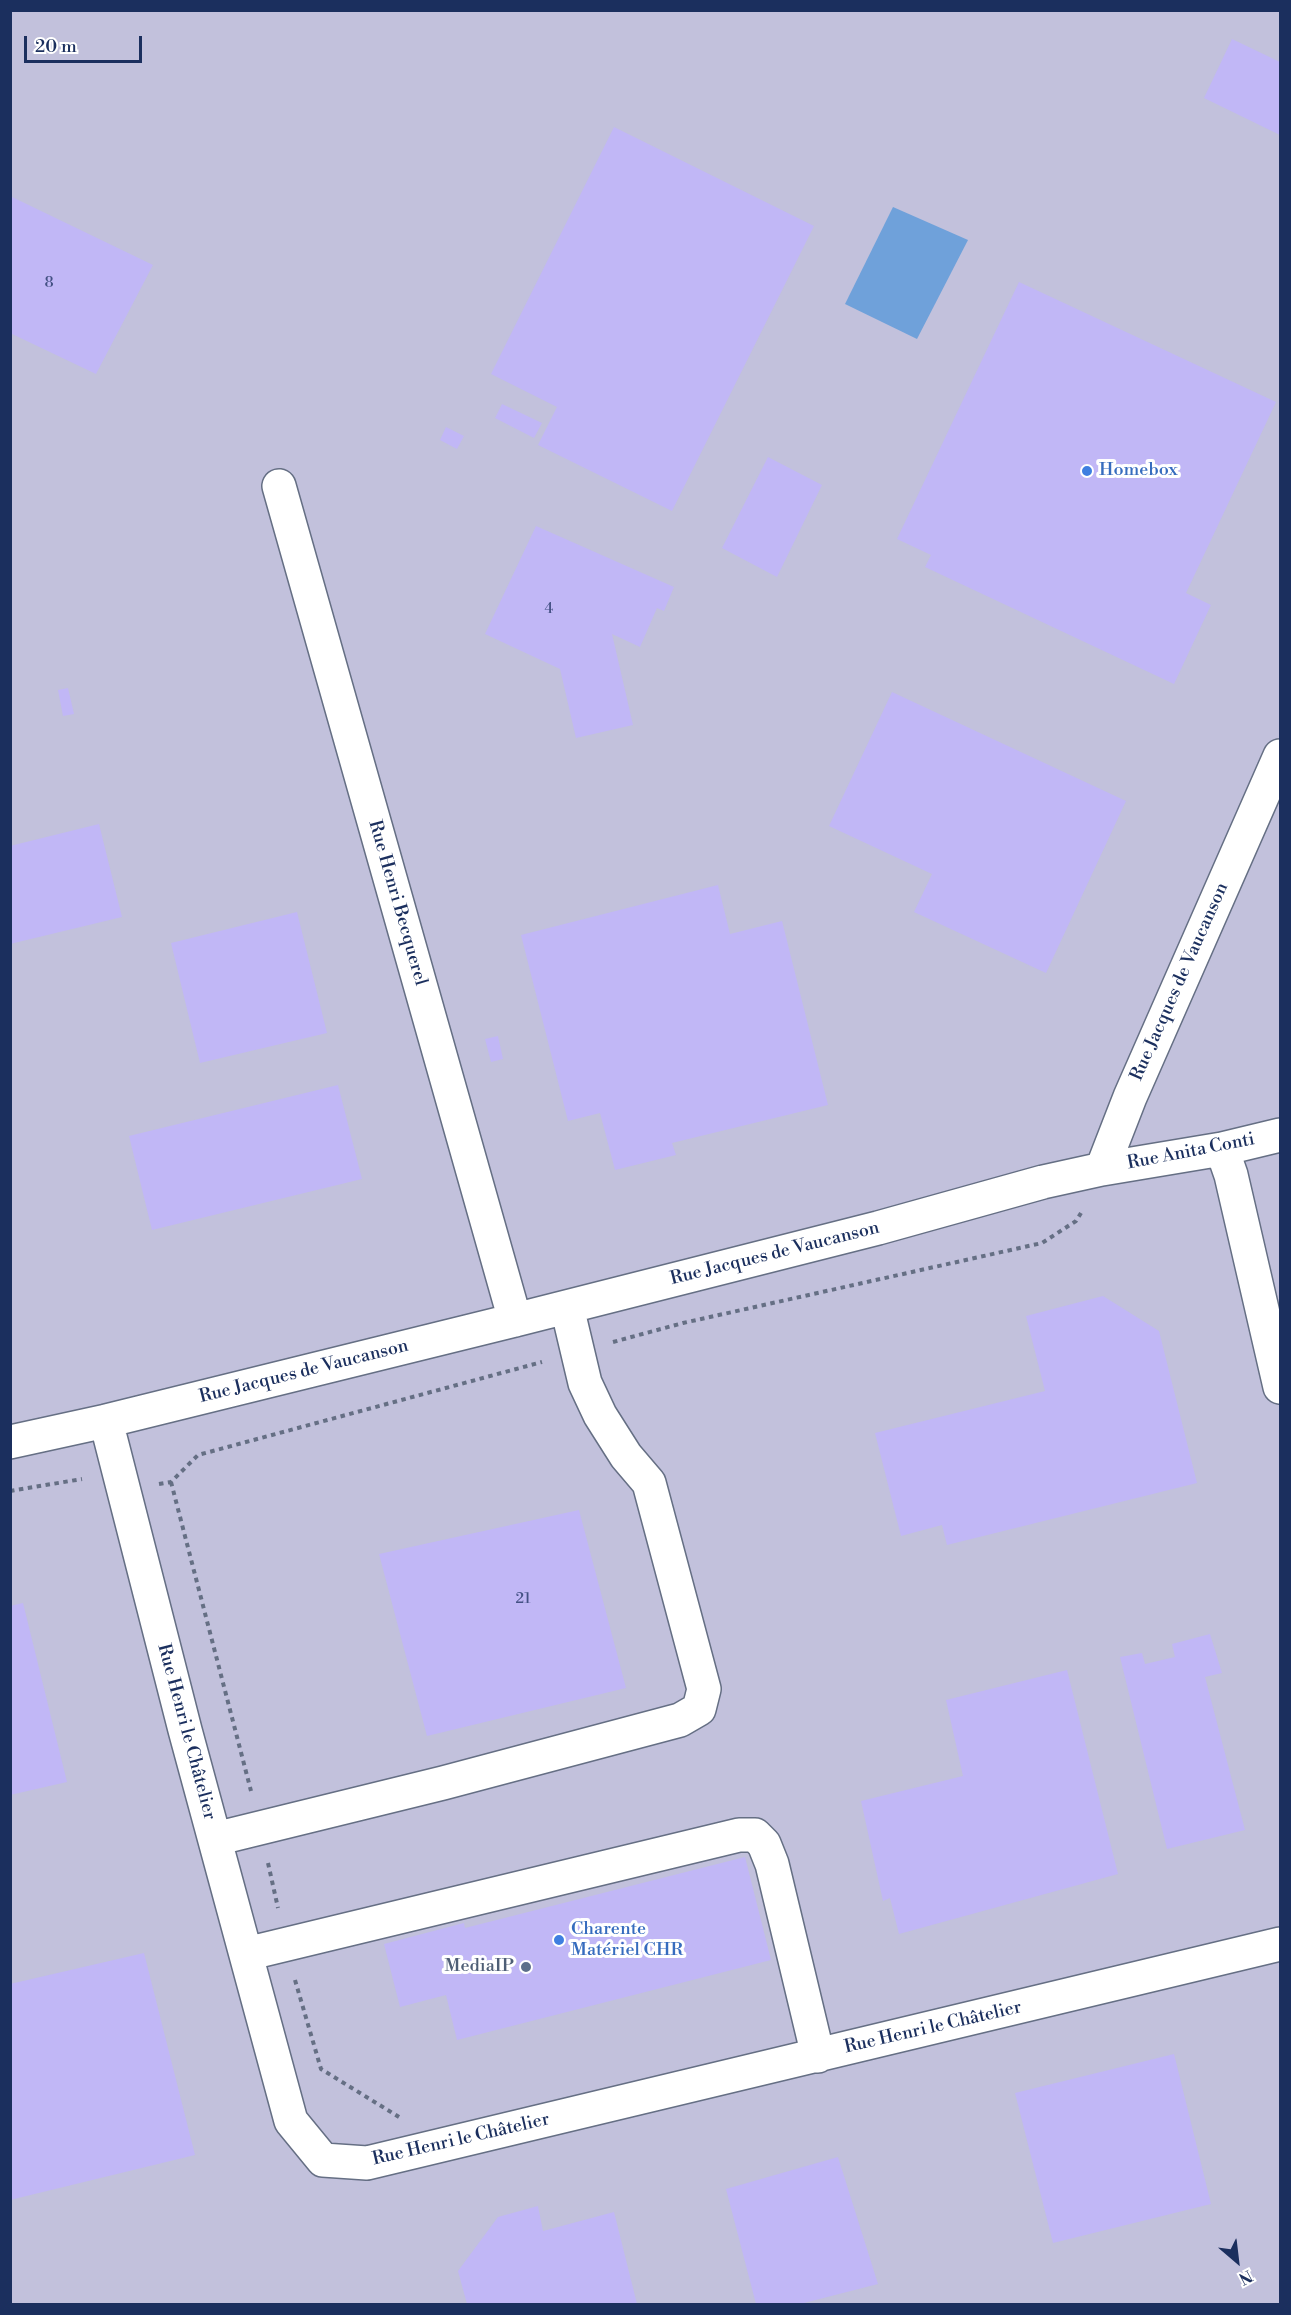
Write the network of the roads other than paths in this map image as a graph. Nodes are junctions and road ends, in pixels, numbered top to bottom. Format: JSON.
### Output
{"nodes":[{"id":1,"x":279,"y":486,"type":"dead end"},
{"id":2,"x":1281,"y":756,"type":"edge"},
{"id":3,"x":1281,"y":1135,"type":"edge"},
{"id":4,"x":1222,"y":1149,"type":"junction"},
{"id":5,"x":1102,"y":1169,"type":"junction"},
{"id":6,"x":567,"y":1307,"type":"junction"},
{"id":7,"x":515,"y":1320,"type":"junction"},
{"id":8,"x":1281,"y":1387,"type":"edge"},
{"id":9,"x":106,"y":1420,"type":"junction"},
{"id":10,"x":10,"y":1442,"type":"edge"},
{"id":11,"x":215,"y":1839,"type":"junction"},
{"id":12,"x":1281,"y":1944,"type":"edge"},
{"id":13,"x":246,"y":1954,"type":"junction"},
{"id":14,"x":818,"y":2055,"type":"junction"}],
"edges":[{"from":1,"to":7,"type":"street","name":"Rue Henri Becquerel"},
{"from":2,"to":5,"type":"street","name":"Rue Jacques de Vaucanson"},
{"from":3,"to":4,"type":"street","name":"Rue Anita Conti"},
{"from":4,"to":5,"type":"street","name":"Rue Anita Conti"},
{"from":4,"to":8,"type":"street"},
{"from":5,"to":6,"type":"street","name":"Rue Jacques de Vaucanson"},
{"from":6,"to":7,"type":"street","name":"Rue Jacques de Vaucanson"},
{"from":6,"to":11,"type":"street"},
{"from":7,"to":9,"type":"street","name":"Rue Jacques de Vaucanson"},
{"from":9,"to":10,"type":"street","name":"Rue Jacques de Vaucanson"},
{"from":9,"to":11,"type":"street","name":"Rue Henri le Châtelier"},
{"from":11,"to":13,"type":"street","name":"Rue Henri le Châtelier"},
{"from":12,"to":14,"type":"street","name":"Rue Henri le Châtelier"},
{"from":13,"to":14,"type":"street","name":"Rue Henri le Châtelier"},
{"from":13,"to":14,"type":"street"}]}
